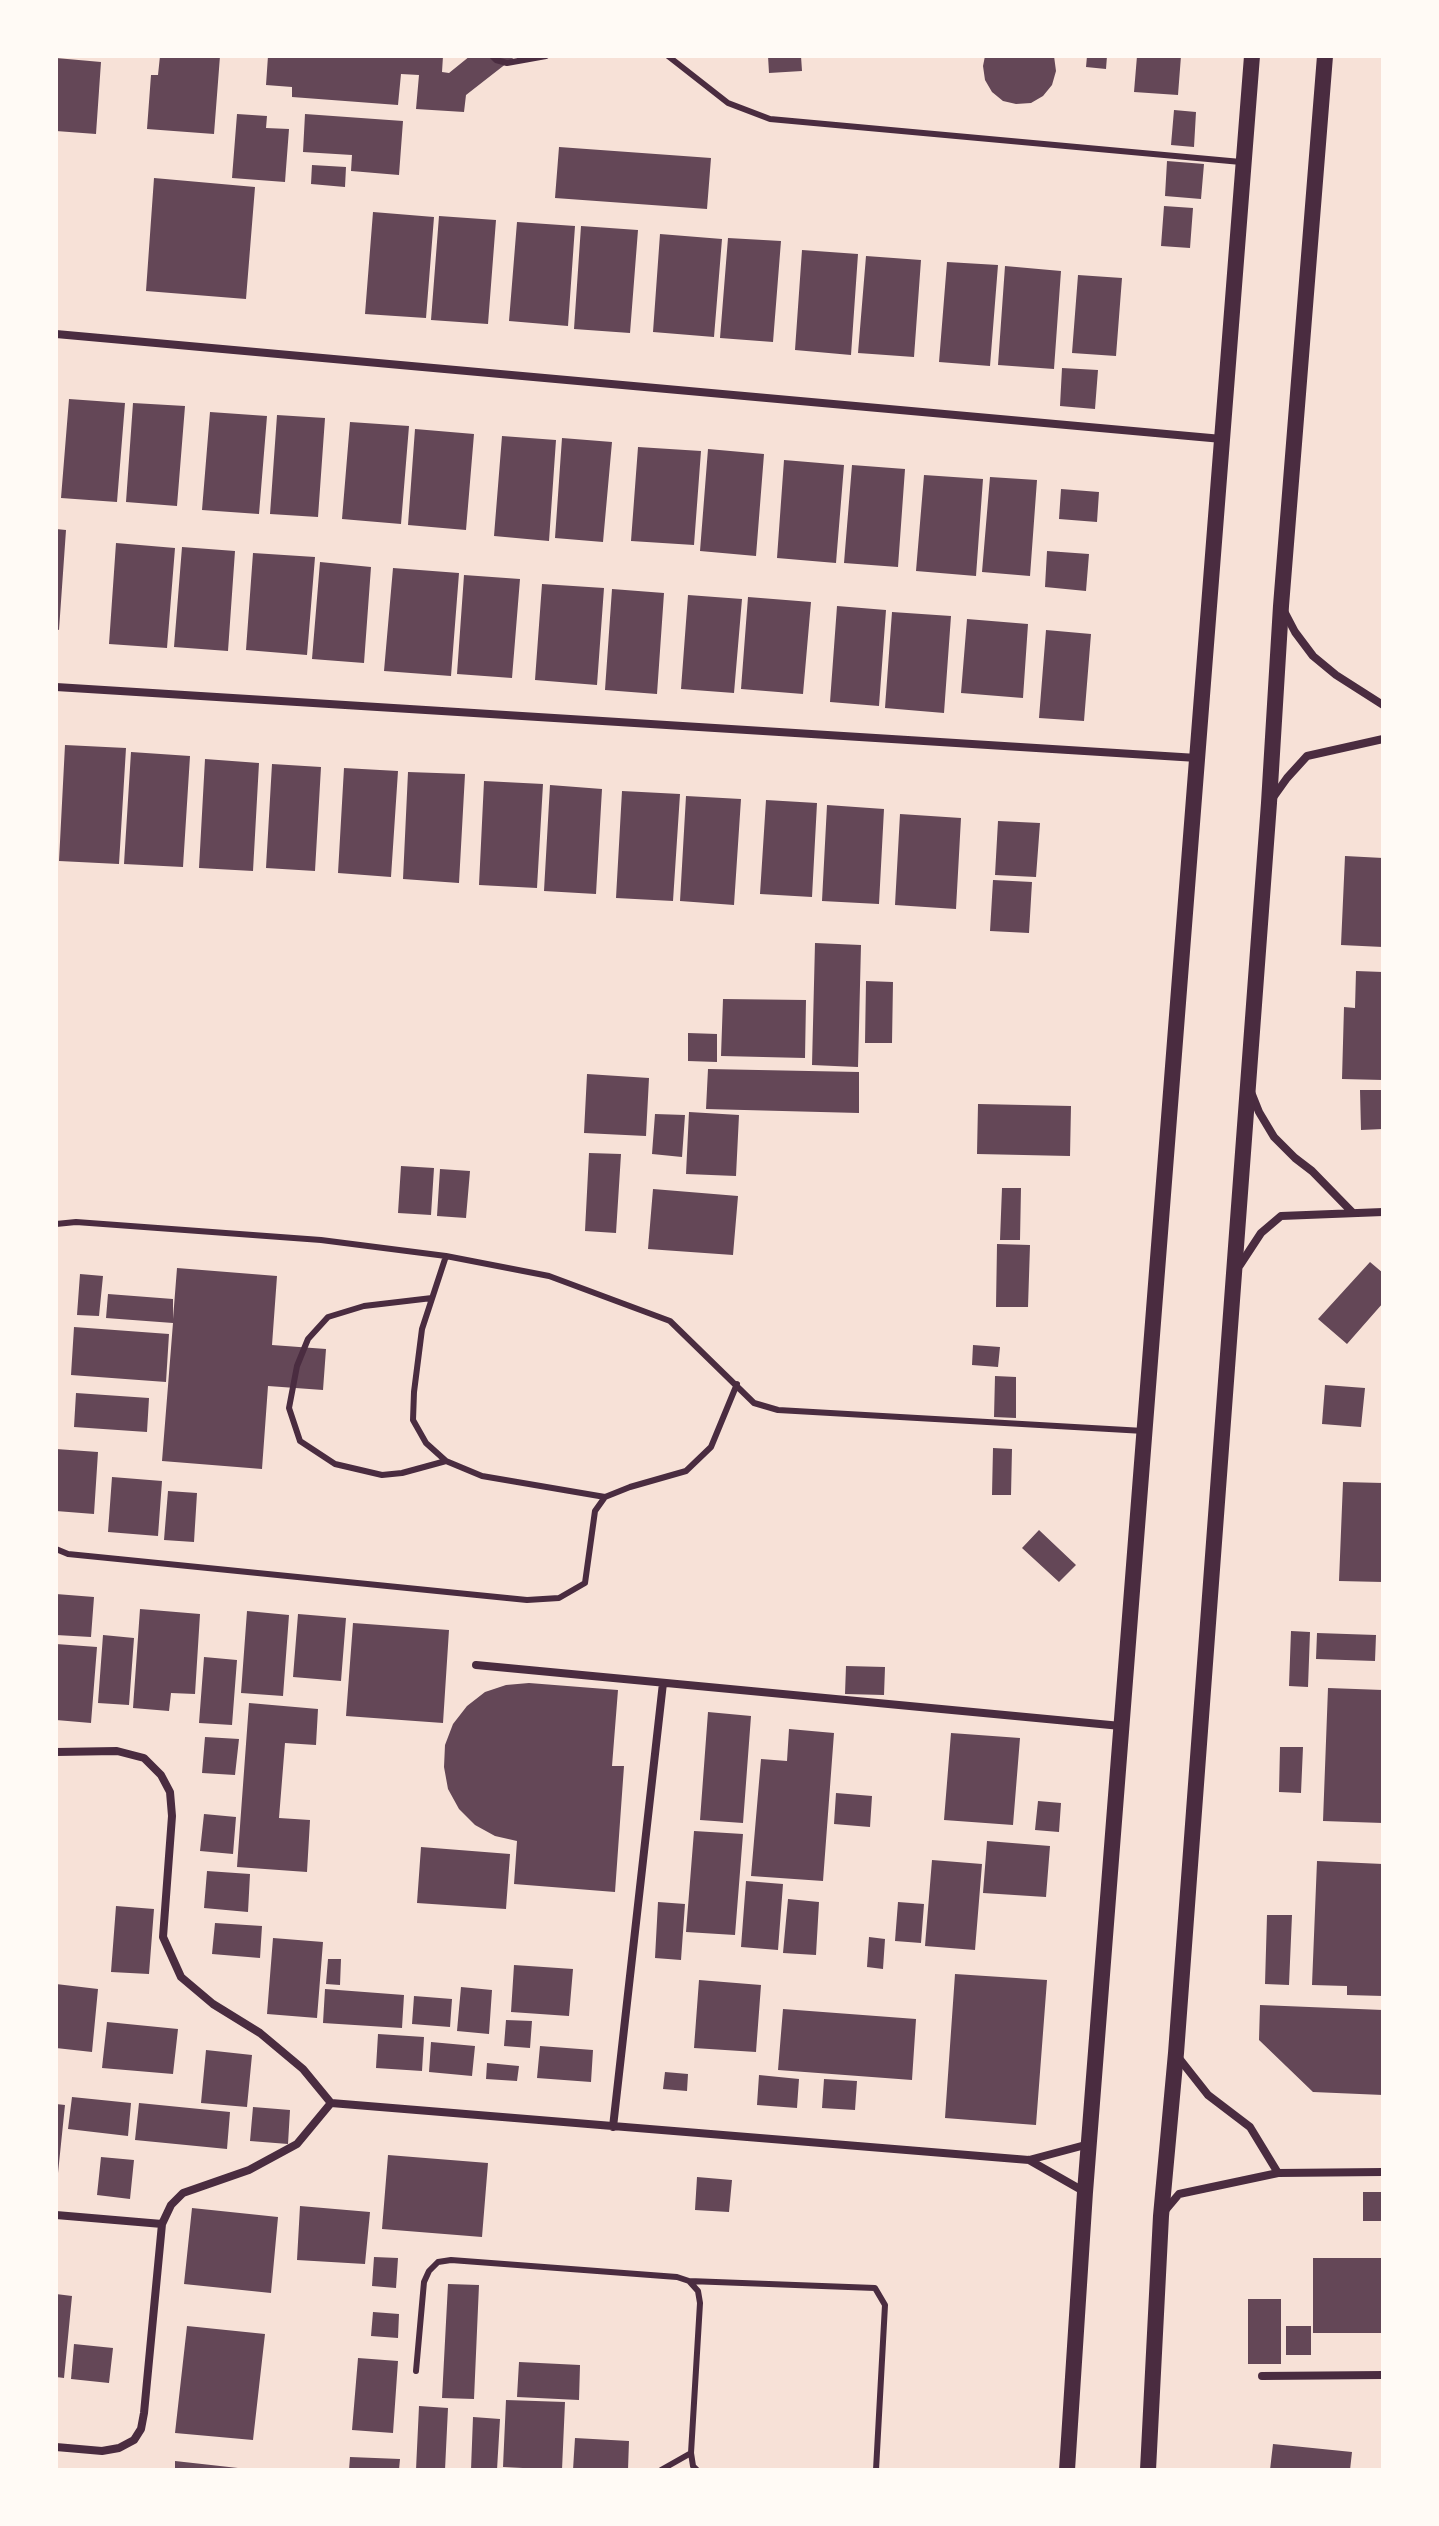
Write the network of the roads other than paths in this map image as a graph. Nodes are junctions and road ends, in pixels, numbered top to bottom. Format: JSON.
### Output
{"nodes":[{"id":1,"x":492,"y":56,"type":"edge"},
{"id":2,"x":546,"y":56,"type":"edge"},
{"id":3,"x":668,"y":56,"type":"edge"},
{"id":4,"x":1252,"y":56,"type":"edge"},
{"id":5,"x":1325,"y":56,"type":"edge"},
{"id":6,"x":1244,"y":162,"type":"junction"},
{"id":7,"x":56,"y":334,"type":"edge"},
{"id":8,"x":1222,"y":439,"type":"junction"},
{"id":9,"x":1281,"y":606,"type":"junction"},
{"id":10,"x":56,"y":687,"type":"edge"},
{"id":11,"x":1383,"y":705,"type":"edge"},
{"id":12,"x":1383,"y":739,"type":"edge"},
{"id":13,"x":1197,"y":758,"type":"junction"},
{"id":14,"x":1269,"y":803,"type":"junction"},
{"id":15,"x":1248,"y":1085,"type":"junction"},
{"id":16,"x":1352,"y":1212,"type":"junction"},
{"id":17,"x":1383,"y":1212,"type":"edge"},
{"id":18,"x":56,"y":1224,"type":"edge"},
{"id":19,"x":446,"y":1256,"type":"junction"},
{"id":20,"x":1234,"y":1277,"type":"junction"},
{"id":21,"x":432,"y":1298,"type":"junction"},
{"id":22,"x":737,"y":1384,"type":"junction"},
{"id":23,"x":1144,"y":1431,"type":"junction"},
{"id":24,"x":446,"y":1461,"type":"junction"},
{"id":25,"x":605,"y":1497,"type":"junction"},
{"id":26,"x":56,"y":1549,"type":"edge"},
{"id":27,"x":476,"y":1665,"type":"dead end"},
{"id":28,"x":663,"y":1683,"type":"junction"},
{"id":29,"x":1121,"y":1726,"type":"junction"},
{"id":30,"x":56,"y":1752,"type":"edge"},
{"id":31,"x":1176,"y":2053,"type":"junction"},
{"id":32,"x":331,"y":2103,"type":"junction"},
{"id":33,"x":613,"y":2127,"type":"junction"},
{"id":34,"x":1089,"y":2144,"type":"junction"},
{"id":35,"x":1029,"y":2160,"type":"junction"},
{"id":36,"x":1383,"y":2172,"type":"edge"},
{"id":37,"x":1278,"y":2173,"type":"junction"},
{"id":38,"x":1085,"y":2192,"type":"junction"},
{"id":39,"x":56,"y":2215,"type":"edge"},
{"id":40,"x":1161,"y":2216,"type":"junction"},
{"id":41,"x":162,"y":2224,"type":"junction"},
{"id":42,"x":689,"y":2281,"type":"junction"},
{"id":43,"x":416,"y":2371,"type":"dead end"},
{"id":44,"x":1383,"y":2375,"type":"edge"},
{"id":45,"x":1262,"y":2376,"type":"dead end"},
{"id":46,"x":56,"y":2447,"type":"edge"},
{"id":47,"x":691,"y":2453,"type":"junction"},
{"id":48,"x":661,"y":2470,"type":"edge"},
{"id":49,"x":697,"y":2470,"type":"edge"},
{"id":50,"x":876,"y":2470,"type":"edge"},
{"id":51,"x":1067,"y":2470,"type":"edge"},
{"id":52,"x":1148,"y":2470,"type":"edge"}],
"edges":[{"from":1,"to":2,"type":"lane"},
{"from":3,"to":6,"type":"lane"},
{"from":4,"to":6,"type":"main road"},
{"from":5,"to":9,"type":"main road"},
{"from":6,"to":8,"type":"main road"},
{"from":7,"to":8,"type":"street"},
{"from":8,"to":13,"type":"main road"},
{"from":9,"to":11,"type":"street"},
{"from":9,"to":14,"type":"main road"},
{"from":10,"to":13,"type":"street"},
{"from":12,"to":14,"type":"street"},
{"from":13,"to":23,"type":"main road"},
{"from":14,"to":15,"type":"main road"},
{"from":15,"to":16,"type":"street"},
{"from":15,"to":20,"type":"main road"},
{"from":16,"to":17,"type":"street"},
{"from":16,"to":20,"type":"street"},
{"from":18,"to":19,"type":"lane"},
{"from":19,"to":21,"type":"lane"},
{"from":19,"to":22,"type":"lane"},
{"from":20,"to":31,"type":"main road"},
{"from":21,"to":24,"type":"lane"},
{"from":21,"to":24,"type":"lane"},
{"from":22,"to":23,"type":"lane"},
{"from":22,"to":25,"type":"lane"},
{"from":23,"to":29,"type":"main road"},
{"from":24,"to":25,"type":"lane"},
{"from":25,"to":26,"type":"lane"},
{"from":27,"to":28,"type":"street"},
{"from":28,"to":29,"type":"street"},
{"from":28,"to":33,"type":"street"},
{"from":29,"to":34,"type":"main road"},
{"from":30,"to":32,"type":"street"},
{"from":31,"to":37,"type":"street"},
{"from":31,"to":40,"type":"main road"},
{"from":32,"to":33,"type":"street"},
{"from":32,"to":41,"type":"street"},
{"from":33,"to":35,"type":"street"},
{"from":34,"to":35,"type":"street"},
{"from":34,"to":38,"type":"main road"},
{"from":35,"to":38,"type":"street"},
{"from":36,"to":37,"type":"street"},
{"from":37,"to":40,"type":"street"},
{"from":38,"to":51,"type":"main road"},
{"from":39,"to":41,"type":"street"},
{"from":40,"to":52,"type":"main road"},
{"from":41,"to":46,"type":"street"},
{"from":42,"to":43,"type":"lane"},
{"from":42,"to":47,"type":"lane"},
{"from":42,"to":50,"type":"lane"},
{"from":44,"to":45,"type":"street"},
{"from":47,"to":48,"type":"lane"},
{"from":47,"to":49,"type":"lane"}]}
